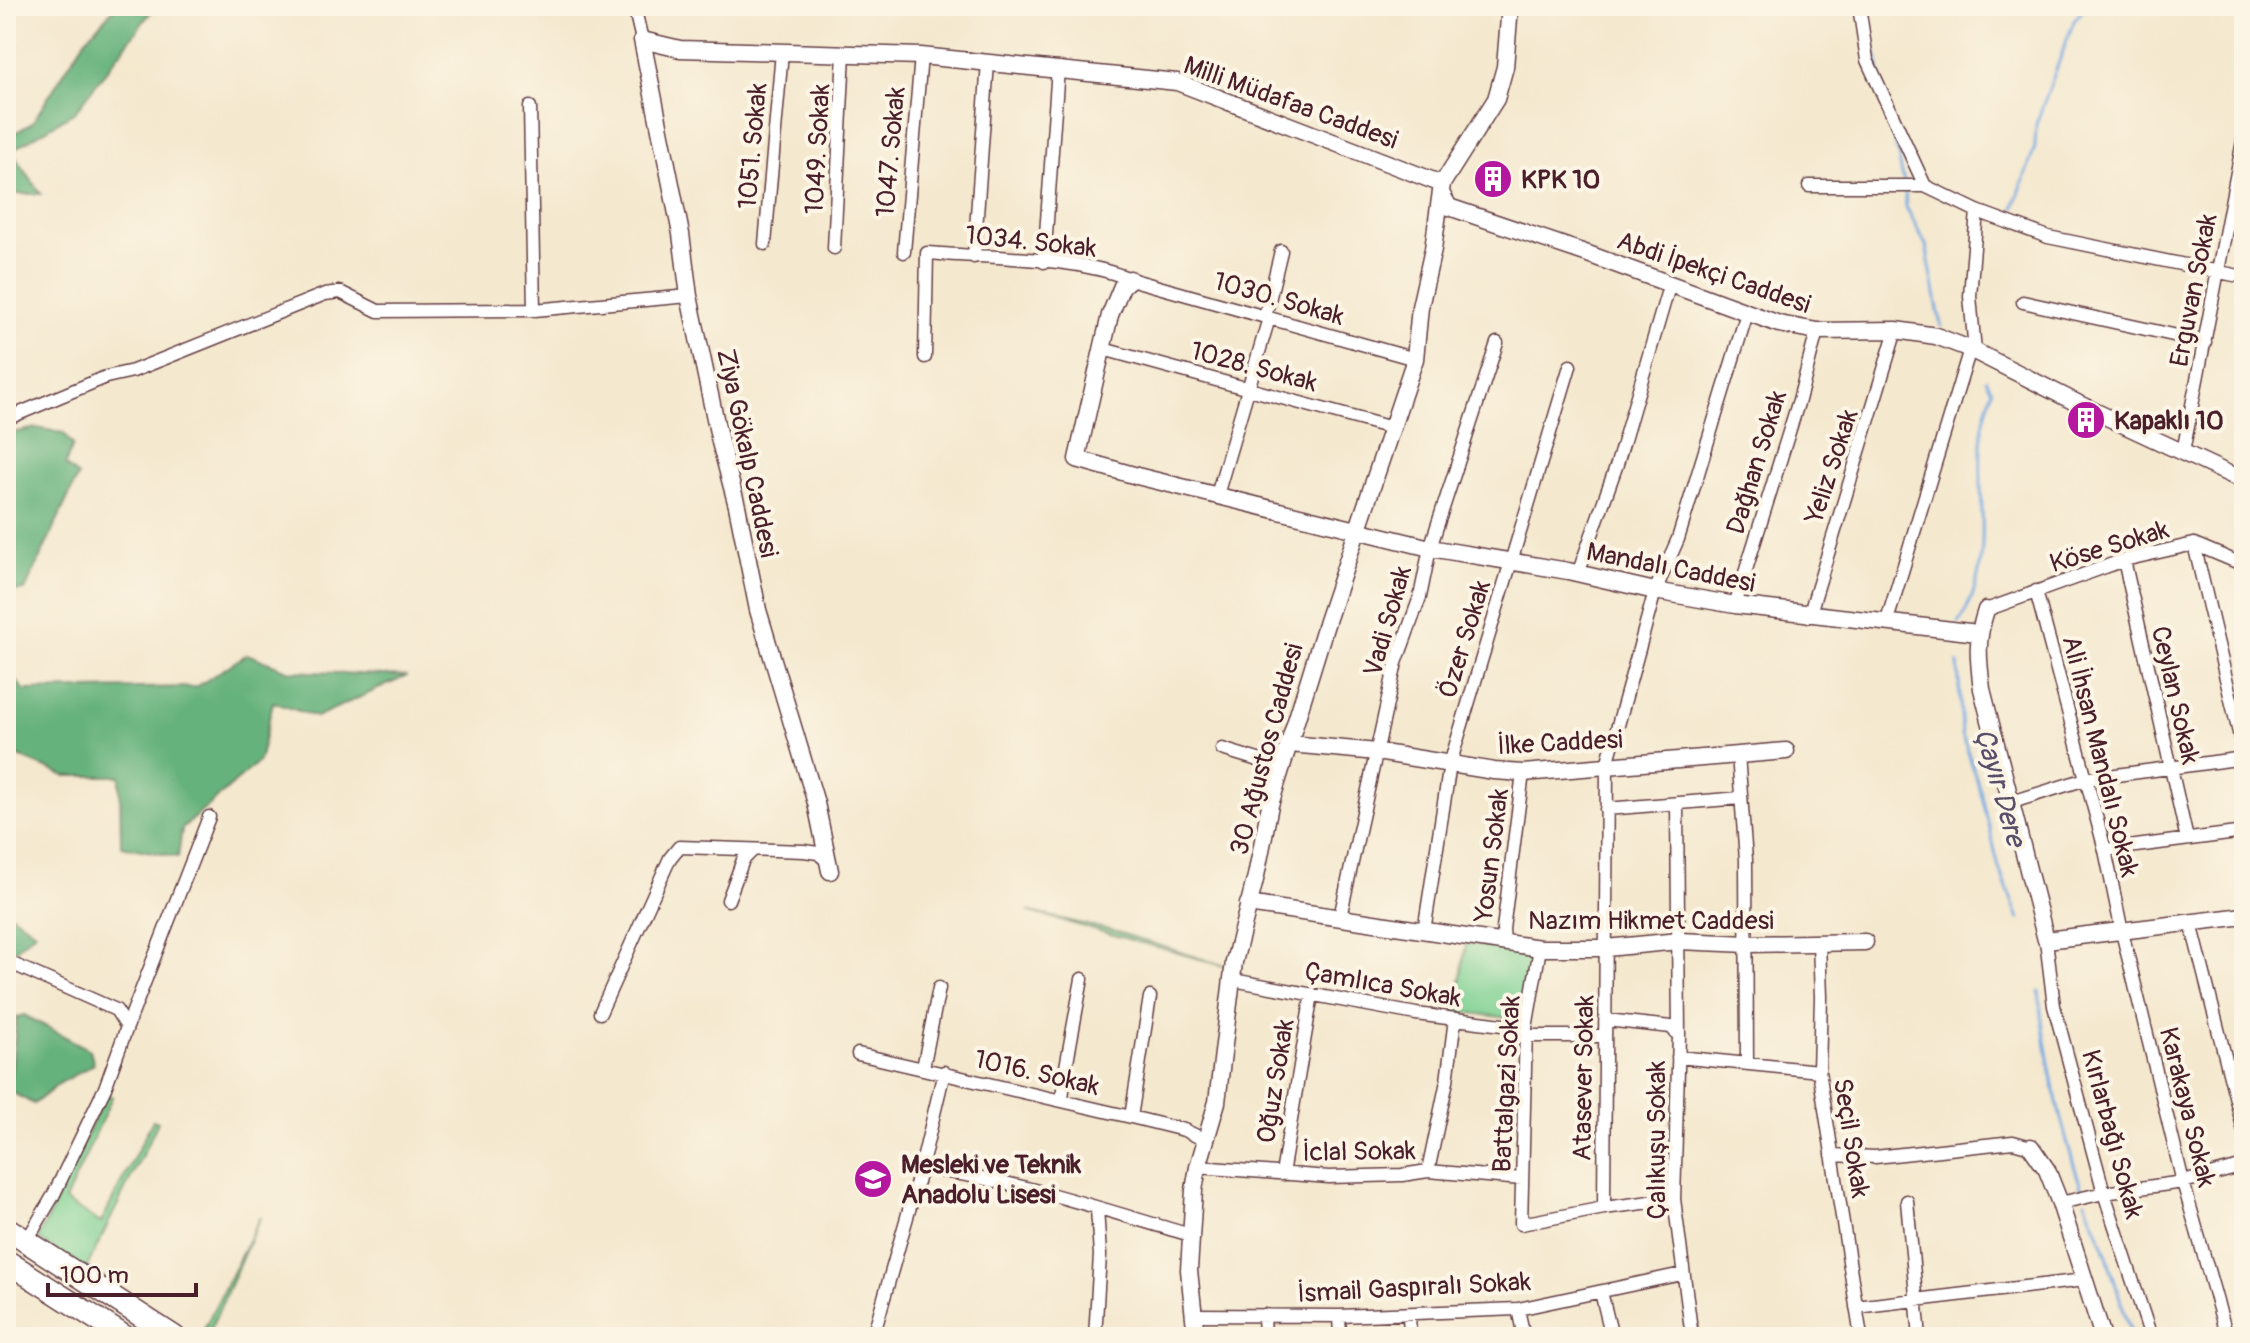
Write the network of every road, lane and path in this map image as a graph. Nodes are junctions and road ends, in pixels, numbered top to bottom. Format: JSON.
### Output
{"nodes":[{"id":1,"x":634,"y":6,"type":"edge"},
{"id":2,"x":1510,"y":6,"type":"edge"},
{"id":3,"x":1859,"y":6,"type":"edge"},
{"id":4,"x":642,"y":40,"type":"junction"},
{"id":5,"x":782,"y":52,"type":"junction"},
{"id":6,"x":844,"y":53,"type":"junction"},
{"id":7,"x":921,"y":56,"type":"junction"},
{"id":8,"x":988,"y":62,"type":"junction"},
{"id":9,"x":1058,"y":68,"type":"junction"},
{"id":10,"x":530,"y":107,"type":"dead end"},
{"id":11,"x":2244,"y":136,"type":"edge"},
{"id":12,"x":1809,"y":186,"type":"dead end"},
{"id":13,"x":1925,"y":186,"type":"junction"},
{"id":14,"x":1441,"y":188,"type":"junction"},
{"id":15,"x":2239,"y":200,"type":"edge"},
{"id":16,"x":1977,"y":211,"type":"junction"},
{"id":17,"x":765,"y":244,"type":"dead end"},
{"id":18,"x":834,"y":248,"type":"dead end"},
{"id":19,"x":1281,"y":251,"type":"dead end"},
{"id":20,"x":904,"y":252,"type":"dead end"},
{"id":21,"x":974,"y":257,"type":"junction"},
{"id":22,"x":1044,"y":262,"type":"junction"},
{"id":23,"x":2219,"y":271,"type":"junction"},
{"id":24,"x":2244,"y":277,"type":"edge"},
{"id":25,"x":1130,"y":279,"type":"junction"},
{"id":26,"x":1670,"y":283,"type":"junction"},
{"id":27,"x":689,"y":296,"type":"junction"},
{"id":28,"x":2023,"y":302,"type":"dead end"},
{"id":29,"x":534,"y":310,"type":"junction"},
{"id":30,"x":1747,"y":313,"type":"junction"},
{"id":31,"x":1267,"y":318,"type":"junction"},
{"id":32,"x":1896,"y":330,"type":"junction"},
{"id":33,"x":1817,"y":331,"type":"junction"},
{"id":34,"x":2205,"y":342,"type":"junction"},
{"id":35,"x":1497,"y":343,"type":"dead end"},
{"id":36,"x":1103,"y":349,"type":"junction"},
{"id":37,"x":1972,"y":350,"type":"junction"},
{"id":38,"x":925,"y":357,"type":"dead end"},
{"id":39,"x":1415,"y":359,"type":"junction"},
{"id":40,"x":1570,"y":366,"type":"dead end"},
{"id":41,"x":1250,"y":387,"type":"junction"},
{"id":42,"x":6,"y":419,"type":"edge"},
{"id":43,"x":1392,"y":428,"type":"junction"},
{"id":44,"x":2183,"y":452,"type":"junction"},
{"id":45,"x":2244,"y":481,"type":"edge"},
{"id":46,"x":1217,"y":495,"type":"junction"},
{"id":47,"x":1359,"y":529,"type":"junction"},
{"id":48,"x":2194,"y":544,"type":"junction"},
{"id":49,"x":1430,"y":548,"type":"junction"},
{"id":50,"x":2124,"y":560,"type":"junction"},
{"id":51,"x":1511,"y":562,"type":"junction"},
{"id":52,"x":2244,"y":565,"type":"edge"},
{"id":53,"x":1578,"y":574,"type":"junction"},
{"id":54,"x":1655,"y":591,"type":"junction"},
{"id":55,"x":2036,"y":591,"type":"junction"},
{"id":56,"x":1735,"y":605,"type":"junction"},
{"id":57,"x":1986,"y":610,"type":"joint"},
{"id":58,"x":1809,"y":616,"type":"junction"},
{"id":59,"x":1886,"y":624,"type":"junction"},
{"id":60,"x":1978,"y":633,"type":"junction"},
{"id":61,"x":1290,"y":744,"type":"junction"},
{"id":62,"x":1222,"y":749,"type":"dead end"},
{"id":63,"x":1786,"y":751,"type":"dead end"},
{"id":64,"x":1377,"y":752,"type":"junction"},
{"id":65,"x":1738,"y":755,"type":"junction"},
{"id":66,"x":2244,"y":756,"type":"edge"},
{"id":67,"x":1450,"y":764,"type":"junction"},
{"id":68,"x":1607,"y":765,"type":"junction"},
{"id":69,"x":1281,"y":767,"type":"junction"},
{"id":70,"x":2170,"y":770,"type":"junction"},
{"id":71,"x":1523,"y":773,"type":"junction"},
{"id":72,"x":2086,"y":779,"type":"junction"},
{"id":73,"x":1741,"y":798,"type":"junction"},
{"id":74,"x":2012,"y":802,"type":"junction"},
{"id":75,"x":1677,"y":803,"type":"junction"},
{"id":76,"x":1606,"y":809,"type":"junction"},
{"id":77,"x":209,"y":817,"type":"dead end"},
{"id":78,"x":2244,"y":832,"type":"edge"},
{"id":79,"x":2187,"y":839,"type":"junction"},
{"id":80,"x":2105,"y":850,"type":"junction"},
{"id":81,"x":752,"y":851,"type":"junction"},
{"id":82,"x":828,"y":865,"type":"joint"},
{"id":83,"x":728,"y":900,"type":"dead end"},
{"id":84,"x":1248,"y":904,"type":"junction"},
{"id":85,"x":2244,"y":916,"type":"edge"},
{"id":86,"x":1340,"y":917,"type":"junction"},
{"id":87,"x":2191,"y":923,"type":"junction"},
{"id":88,"x":1424,"y":931,"type":"junction"},
{"id":89,"x":2122,"y":932,"type":"junction"},
{"id":90,"x":2046,"y":940,"type":"junction"},
{"id":91,"x":1679,"y":941,"type":"junction"},
{"id":92,"x":1865,"y":942,"type":"dead end"},
{"id":93,"x":1504,"y":943,"type":"junction"},
{"id":94,"x":1819,"y":943,"type":"junction"},
{"id":95,"x":1748,"y":944,"type":"junction"},
{"id":96,"x":1540,"y":948,"type":"junction"},
{"id":97,"x":1606,"y":948,"type":"junction"},
{"id":98,"x":6,"y":961,"type":"edge"},
{"id":99,"x":1082,"y":979,"type":"dead end"},
{"id":100,"x":1233,"y":980,"type":"junction"},
{"id":101,"x":939,"y":988,"type":"dead end"},
{"id":102,"x":1312,"y":994,"type":"junction"},
{"id":103,"x":1150,"y":997,"type":"dead end"},
{"id":104,"x":600,"y":1013,"type":"dead end"},
{"id":105,"x":1455,"y":1019,"type":"junction"},
{"id":106,"x":1606,"y":1020,"type":"junction"},
{"id":107,"x":127,"y":1027,"type":"junction"},
{"id":108,"x":1526,"y":1032,"type":"junction"},
{"id":109,"x":1605,"y":1036,"type":"junction"},
{"id":110,"x":1679,"y":1036,"type":"junction"},
{"id":111,"x":858,"y":1054,"type":"dead end"},
{"id":112,"x":1678,"y":1057,"type":"junction"},
{"id":113,"x":1747,"y":1064,"type":"junction"},
{"id":114,"x":923,"y":1068,"type":"junction"},
{"id":115,"x":1819,"y":1071,"type":"junction"},
{"id":116,"x":944,"y":1072,"type":"junction"},
{"id":117,"x":1062,"y":1101,"type":"junction"},
{"id":118,"x":1131,"y":1117,"type":"junction"},
{"id":119,"x":2244,"y":1131,"type":"edge"},
{"id":120,"x":1205,"y":1140,"type":"junction"},
{"id":121,"x":2031,"y":1147,"type":"joint"},
{"id":122,"x":1832,"y":1155,"type":"junction"},
{"id":123,"x":2244,"y":1166,"type":"edge"},
{"id":124,"x":1198,"y":1167,"type":"junction"},
{"id":125,"x":921,"y":1168,"type":"junction"},
{"id":126,"x":1428,"y":1171,"type":"junction"},
{"id":127,"x":1282,"y":1174,"type":"junction"},
{"id":128,"x":1522,"y":1179,"type":"junction"},
{"id":129,"x":2183,"y":1182,"type":"junction"},
{"id":130,"x":2104,"y":1193,"type":"junction"},
{"id":131,"x":1674,"y":1199,"type":"junction"},
{"id":132,"x":1907,"y":1201,"type":"dead end"},
{"id":133,"x":2060,"y":1203,"type":"junction"},
{"id":134,"x":1097,"y":1208,"type":"junction"},
{"id":135,"x":1604,"y":1208,"type":"junction"},
{"id":136,"x":6,"y":1228,"type":"edge"},
{"id":137,"x":1190,"y":1235,"type":"junction"},
{"id":138,"x":26,"y":1242,"type":"junction"},
{"id":139,"x":6,"y":1261,"type":"edge"},
{"id":140,"x":1682,"y":1274,"type":"junction"},
{"id":141,"x":2084,"y":1280,"type":"junction"},
{"id":142,"x":1601,"y":1292,"type":"junction"},
{"id":143,"x":1917,"y":1300,"type":"junction"},
{"id":144,"x":1856,"y":1307,"type":"junction"},
{"id":145,"x":1518,"y":1309,"type":"junction"},
{"id":146,"x":1409,"y":1314,"type":"junction"},
{"id":147,"x":1193,"y":1315,"type":"junction"},
{"id":148,"x":1264,"y":1315,"type":"junction"},
{"id":149,"x":1339,"y":1316,"type":"junction"},
{"id":150,"x":125,"y":1337,"type":"edge"},
{"id":151,"x":174,"y":1337,"type":"edge"},
{"id":152,"x":897,"y":1337,"type":"edge"},
{"id":153,"x":1095,"y":1337,"type":"edge"},
{"id":154,"x":1196,"y":1337,"type":"edge"},
{"id":155,"x":1265,"y":1337,"type":"edge"},
{"id":156,"x":1340,"y":1337,"type":"edge"},
{"id":157,"x":1410,"y":1337,"type":"edge"},
{"id":158,"x":1524,"y":1337,"type":"edge"},
{"id":159,"x":1612,"y":1337,"type":"edge"},
{"id":160,"x":1692,"y":1337,"type":"edge"},
{"id":161,"x":1861,"y":1337,"type":"edge"},
{"id":162,"x":1920,"y":1337,"type":"edge"},
{"id":163,"x":2103,"y":1337,"type":"edge"},
{"id":164,"x":2151,"y":1337,"type":"edge"},
{"id":165,"x":2227,"y":1337,"type":"edge"}],
"edges":[{"from":1,"to":4,"type":"street"},
{"from":2,"to":14,"type":"street"},
{"from":3,"to":13,"type":"street"},
{"from":4,"to":5,"type":"street","name":"Milli Müdafaa Caddesi"},
{"from":4,"to":27,"type":"street","name":"Ziya Gökalp Caddesi"},
{"from":5,"to":6,"type":"street","name":"Milli Müdafaa Caddesi"},
{"from":5,"to":17,"type":"street","name":"1051. Sokak"},
{"from":6,"to":7,"type":"street","name":"Milli Müdafaa Caddesi"},
{"from":6,"to":18,"type":"street","name":"1049. Sokak"},
{"from":7,"to":8,"type":"street","name":"Milli Müdafaa Caddesi"},
{"from":7,"to":20,"type":"street","name":"1047. Sokak"},
{"from":8,"to":9,"type":"street","name":"Milli Müdafaa Caddesi"},
{"from":8,"to":21,"type":"street"},
{"from":9,"to":14,"type":"street","name":"Milli Müdafaa Caddesi"},
{"from":9,"to":22,"type":"street"},
{"from":10,"to":29,"type":"street"},
{"from":11,"to":15,"type":"street","name":"Erguvan Sokak"},
{"from":12,"to":13,"type":"street"},
{"from":13,"to":16,"type":"street"},
{"from":14,"to":26,"type":"street","name":"Abdi İpekçi Caddesi"},
{"from":14,"to":39,"type":"street","name":"30 Ağustos Caddesi"},
{"from":15,"to":23,"type":"street","name":"Erguvan Sokak"},
{"from":16,"to":23,"type":"street"},
{"from":16,"to":37,"type":"street"},
{"from":19,"to":31,"type":"street"},
{"from":21,"to":22,"type":"street","name":"1034. Sokak"},
{"from":21,"to":38,"type":"street","name":"1034. Sokak"},
{"from":22,"to":25,"type":"street","name":"1034. Sokak"},
{"from":23,"to":24,"type":"street"},
{"from":23,"to":34,"type":"street","name":"Erguvan Sokak"},
{"from":25,"to":31,"type":"street","name":"1030. Sokak"},
{"from":25,"to":36,"type":"street"},
{"from":26,"to":30,"type":"street","name":"Abdi İpekçi Caddesi"},
{"from":26,"to":53,"type":"street"},
{"from":27,"to":29,"type":"street"},
{"from":27,"to":82,"type":"street","name":"Ziya Gökalp Caddesi"},
{"from":28,"to":34,"type":"street"},
{"from":29,"to":42,"type":"street"},
{"from":30,"to":33,"type":"street","name":"Abdi İpekçi Caddesi"},
{"from":30,"to":54,"type":"street","name":"Atasever Sokak"},
{"from":31,"to":39,"type":"street","name":"1030. Sokak"},
{"from":31,"to":41,"type":"street"},
{"from":32,"to":33,"type":"street","name":"Abdi İpekçi Caddesi"},
{"from":32,"to":37,"type":"street","name":"Abdi İpekçi Caddesi"},
{"from":32,"to":58,"type":"street","name":"Yeliz Sokak"},
{"from":33,"to":56,"type":"street","name":"Dağhan Sokak"},
{"from":34,"to":44,"type":"street","name":"Erguvan Sokak"},
{"from":35,"to":49,"type":"street","name":"Vadi Sokak"},
{"from":36,"to":41,"type":"street","name":"1028. Sokak"},
{"from":36,"to":46,"type":"street","name":"Mandalı Caddesi"},
{"from":37,"to":44,"type":"street","name":"Abdi İpekçi Caddesi"},
{"from":37,"to":59,"type":"street"},
{"from":39,"to":43,"type":"street","name":"30 Ağustos Caddesi"},
{"from":40,"to":51,"type":"street","name":"Özer Sokak"},
{"from":41,"to":43,"type":"street","name":"1028. Sokak"},
{"from":41,"to":46,"type":"street"},
{"from":43,"to":47,"type":"street","name":"30 Ağustos Caddesi"},
{"from":44,"to":45,"type":"street","name":"Abdi İpekçi Caddesi"},
{"from":46,"to":47,"type":"street","name":"Mandalı Caddesi"},
{"from":47,"to":49,"type":"street","name":"Mandalı Caddesi"},
{"from":47,"to":61,"type":"street","name":"30 Ağustos Caddesi"},
{"from":48,"to":50,"type":"street","name":"Köse Sokak"},
{"from":48,"to":52,"type":"street","name":"Köse Sokak"},
{"from":48,"to":66,"type":"street"},
{"from":49,"to":51,"type":"street","name":"Mandalı Caddesi"},
{"from":49,"to":64,"type":"street","name":"Vadi Sokak"},
{"from":50,"to":55,"type":"street","name":"Köse Sokak"},
{"from":50,"to":70,"type":"street","name":"Ceylan Sokak"},
{"from":51,"to":53,"type":"street","name":"Mandalı Caddesi"},
{"from":51,"to":67,"type":"street","name":"Özer Sokak"},
{"from":53,"to":54,"type":"street","name":"Mandalı Caddesi"},
{"from":54,"to":56,"type":"street","name":"Mandalı Caddesi"},
{"from":54,"to":68,"type":"street","name":"Atasever Sokak"},
{"from":55,"to":57,"type":"street","name":"Köse Sokak"},
{"from":55,"to":72,"type":"street","name":"Ali İhsan Mandalı Sokak"},
{"from":56,"to":58,"type":"street","name":"Mandalı Caddesi"},
{"from":57,"to":60,"type":"street"},
{"from":58,"to":59,"type":"street","name":"Mandalı Caddesi"},
{"from":59,"to":60,"type":"street","name":"Mandalı Caddesi"},
{"from":60,"to":74,"type":"street"},
{"from":61,"to":64,"type":"street","name":"İlke Caddesi"},
{"from":61,"to":69,"type":"street","name":"30 Ağustos Caddesi"},
{"from":62,"to":69,"type":"street"},
{"from":63,"to":65,"type":"street","name":"İlke Caddesi"},
{"from":64,"to":67,"type":"street","name":"İlke Caddesi"},
{"from":64,"to":86,"type":"street","name":"Vadi Sokak"},
{"from":65,"to":68,"type":"street","name":"İlke Caddesi"},
{"from":65,"to":73,"type":"street"},
{"from":66,"to":70,"type":"street"},
{"from":67,"to":71,"type":"street","name":"İlke Caddesi"},
{"from":67,"to":88,"type":"street","name":"Özer Sokak"},
{"from":68,"to":71,"type":"street","name":"İlke Caddesi"},
{"from":68,"to":76,"type":"street","name":"Atasever Sokak"},
{"from":69,"to":84,"type":"street","name":"30 Ağustos Caddesi"},
{"from":70,"to":72,"type":"street"},
{"from":70,"to":79,"type":"street","name":"Ceylan Sokak"},
{"from":71,"to":93,"type":"street","name":"Yosun Sokak"},
{"from":72,"to":74,"type":"street"},
{"from":72,"to":80,"type":"street","name":"Ali İhsan Mandalı Sokak"},
{"from":73,"to":75,"type":"street"},
{"from":73,"to":95,"type":"street"},
{"from":74,"to":90,"type":"street"},
{"from":75,"to":76,"type":"street"},
{"from":75,"to":91,"type":"street","name":"Çalıkuşu Sokak"},
{"from":76,"to":97,"type":"street","name":"Atasever Sokak"},
{"from":77,"to":107,"type":"street"},
{"from":78,"to":79,"type":"street"},
{"from":79,"to":80,"type":"street"},
{"from":80,"to":89,"type":"street","name":"Ali İhsan Mandalı Sokak"},
{"from":81,"to":82,"type":"street"},
{"from":81,"to":83,"type":"street"},
{"from":81,"to":104,"type":"street"},
{"from":84,"to":86,"type":"street","name":"Nazım Hikmet Caddesi"},
{"from":84,"to":100,"type":"street","name":"30 Ağustos Caddesi"},
{"from":85,"to":87,"type":"street"},
{"from":86,"to":88,"type":"street","name":"Nazım Hikmet Caddesi"},
{"from":87,"to":89,"type":"street"},
{"from":87,"to":119,"type":"street"},
{"from":88,"to":93,"type":"street","name":"Nazım Hikmet Caddesi"},
{"from":89,"to":90,"type":"street"},
{"from":89,"to":129,"type":"street","name":"Karakaya Sokak"},
{"from":90,"to":130,"type":"street","name":"Kırlarbağı Sokak"},
{"from":91,"to":95,"type":"street","name":"Nazım Hikmet Caddesi"},
{"from":91,"to":97,"type":"street","name":"Nazım Hikmet Caddesi"},
{"from":91,"to":110,"type":"street","name":"Çalıkuşu Sokak"},
{"from":92,"to":94,"type":"street","name":"Nazım Hikmet Caddesi"},
{"from":93,"to":96,"type":"street","name":"Nazım Hikmet Caddesi"},
{"from":94,"to":95,"type":"street","name":"Nazım Hikmet Caddesi"},
{"from":94,"to":115,"type":"street","name":"Seçil Sokak"},
{"from":95,"to":113,"type":"street"},
{"from":96,"to":97,"type":"street","name":"Nazım Hikmet Caddesi"},
{"from":96,"to":108,"type":"street","name":"Battalgazi Sokak"},
{"from":97,"to":106,"type":"street","name":"Atasever Sokak"},
{"from":98,"to":107,"type":"street"},
{"from":99,"to":117,"type":"street"},
{"from":100,"to":102,"type":"street","name":"Çamlıca Sokak"},
{"from":100,"to":120,"type":"street","name":"30 Ağustos Caddesi"},
{"from":101,"to":114,"type":"street"},
{"from":102,"to":105,"type":"street","name":"Çamlıca Sokak"},
{"from":102,"to":127,"type":"street","name":"Oğuz Sokak"},
{"from":103,"to":118,"type":"street"},
{"from":105,"to":108,"type":"street","name":"Çamlıca Sokak"},
{"from":105,"to":126,"type":"street"},
{"from":106,"to":109,"type":"street","name":"Atasever Sokak"},
{"from":106,"to":110,"type":"street"},
{"from":107,"to":138,"type":"street"},
{"from":108,"to":109,"type":"street","name":"Çamlıca Sokak"},
{"from":108,"to":128,"type":"street","name":"Battalgazi Sokak"},
{"from":109,"to":135,"type":"street","name":"Atasever Sokak"},
{"from":110,"to":112,"type":"street","name":"Çalıkuşu Sokak"},
{"from":111,"to":114,"type":"street","name":"1016. Sokak"},
{"from":112,"to":113,"type":"street"},
{"from":112,"to":131,"type":"street","name":"Çalıkuşu Sokak"},
{"from":113,"to":115,"type":"street"},
{"from":114,"to":116,"type":"street","name":"1016. Sokak"},
{"from":115,"to":122,"type":"street","name":"Seçil Sokak"},
{"from":116,"to":117,"type":"street","name":"1016. Sokak"},
{"from":116,"to":125,"type":"street"},
{"from":117,"to":118,"type":"street","name":"1016. Sokak"},
{"from":118,"to":120,"type":"street","name":"1016. Sokak"},
{"from":120,"to":124,"type":"street","name":"30 Ağustos Caddesi"},
{"from":121,"to":122,"type":"street"},
{"from":121,"to":133,"type":"street"},
{"from":122,"to":144,"type":"street","name":"Seçil Sokak"},
{"from":123,"to":129,"type":"street"},
{"from":124,"to":127,"type":"street","name":"İclal Sokak"},
{"from":124,"to":137,"type":"street","name":"30 Ağustos Caddesi"},
{"from":125,"to":134,"type":"street"},
{"from":125,"to":152,"type":"street"},
{"from":126,"to":127,"type":"street","name":"İclal Sokak"},
{"from":126,"to":128,"type":"street","name":"İclal Sokak"},
{"from":128,"to":135,"type":"street","name":"Battalgazi Sokak"},
{"from":129,"to":130,"type":"street"},
{"from":129,"to":165,"type":"street","name":"Karakaya Sokak"},
{"from":130,"to":133,"type":"street"},
{"from":130,"to":164,"type":"street","name":"Kırlarbağı Sokak"},
{"from":131,"to":135,"type":"street"},
{"from":131,"to":140,"type":"street","name":"Çalıkuşu Sokak"},
{"from":132,"to":143,"type":"street"},
{"from":133,"to":141,"type":"street"},
{"from":134,"to":137,"type":"street"},
{"from":134,"to":153,"type":"street"},
{"from":136,"to":138,"type":"highway"},
{"from":137,"to":147,"type":"street","name":"30 Ağustos Caddesi"},
{"from":138,"to":151,"type":"highway"},
{"from":139,"to":150,"type":"highway"},
{"from":140,"to":142,"type":"street","name":"İsmail Gaspıralı Sokak"},
{"from":140,"to":160,"type":"street","name":"Çalıkuşu Sokak"},
{"from":141,"to":143,"type":"street"},
{"from":141,"to":163,"type":"street"},
{"from":142,"to":145,"type":"street","name":"İsmail Gaspıralı Sokak"},
{"from":142,"to":159,"type":"street"},
{"from":143,"to":144,"type":"street"},
{"from":143,"to":162,"type":"street"},
{"from":144,"to":161,"type":"street","name":"Seçil Sokak"},
{"from":145,"to":146,"type":"street","name":"İsmail Gaspıralı Sokak"},
{"from":145,"to":158,"type":"street"},
{"from":146,"to":149,"type":"street","name":"İsmail Gaspıralı Sokak"},
{"from":146,"to":157,"type":"street"},
{"from":147,"to":148,"type":"street","name":"İsmail Gaspıralı Sokak"},
{"from":147,"to":154,"type":"street","name":"30 Ağustos Caddesi"},
{"from":148,"to":149,"type":"street","name":"İsmail Gaspıralı Sokak"},
{"from":148,"to":155,"type":"street"},
{"from":149,"to":156,"type":"street"}]}
